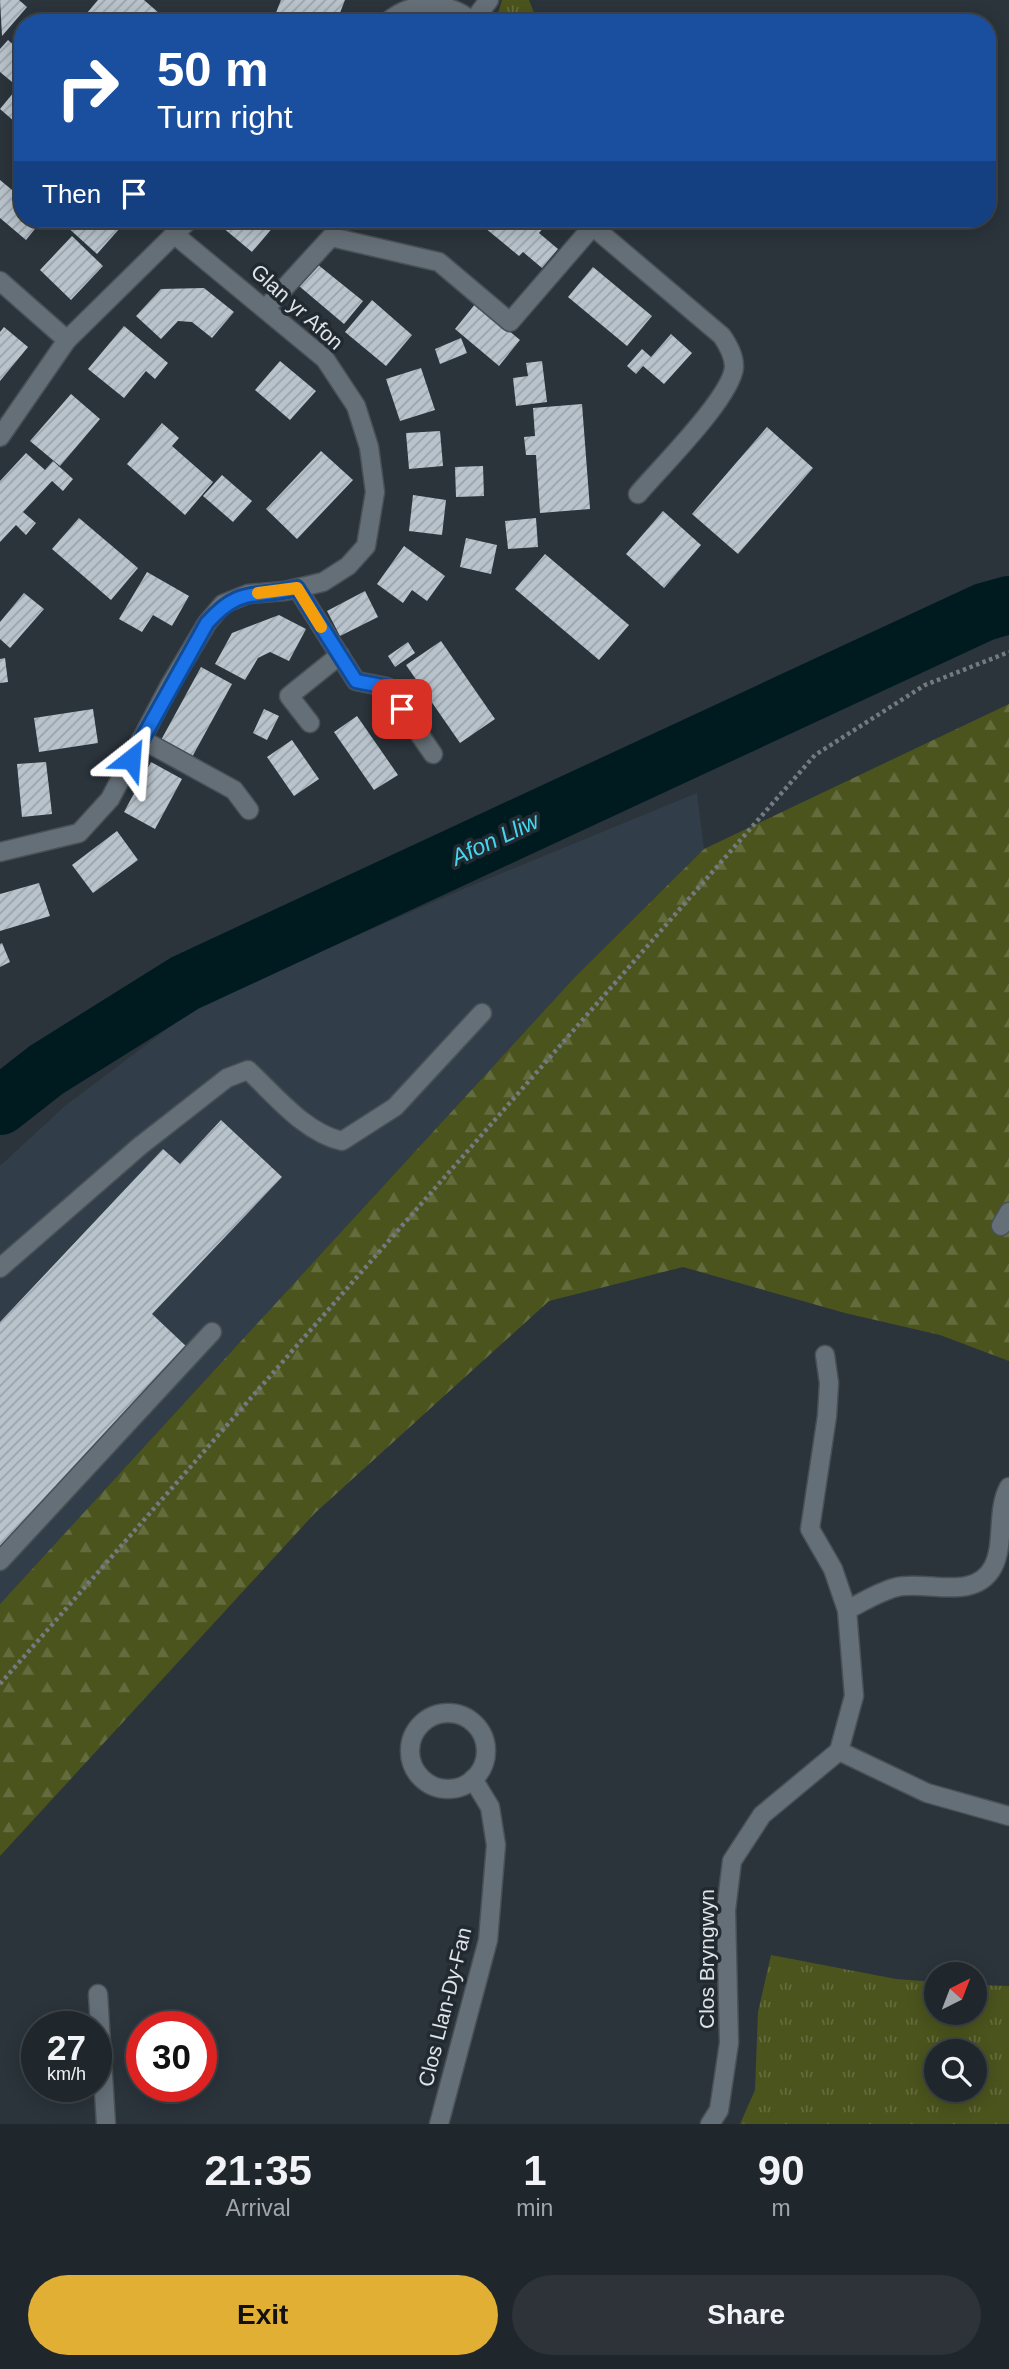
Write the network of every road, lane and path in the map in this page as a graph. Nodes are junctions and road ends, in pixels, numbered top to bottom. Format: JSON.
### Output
{"nodes":[{"id":1,"x":414,"y":2,"type":"edge"},
{"id":2,"x":395,"y":14,"type":"edge"},
{"id":3,"x":465,"y":14,"type":"edge"},
{"id":4,"x":182,"y":228,"type":"edge"},
{"id":5,"x":584,"y":228,"type":"edge"},
{"id":6,"x":594,"y":228,"type":"edge"},
{"id":7,"x":175,"y":235,"type":"junction"},
{"id":8,"x":0,"y":281,"type":"edge"},
{"id":9,"x":266,"y":308,"type":"junction"},
{"id":10,"x":67,"y":340,"type":"junction"},
{"id":11,"x":0,"y":437,"type":"edge"},
{"id":12,"x":638,"y":494,"type":"dead end"},
{"id":13,"x":297,"y":588,"type":"junction"},
{"id":14,"x":1009,"y":652,"type":"edge"},
{"id":15,"x":340,"y":655,"type":"junction"},
{"id":16,"x":310,"y":723,"type":"dead end"},
{"id":17,"x":141,"y":739,"type":"junction"},
{"id":18,"x":433,"y":754,"type":"dead end"},
{"id":19,"x":249,"y":810,"type":"dead end"},
{"id":20,"x":0,"y":852,"type":"edge"},
{"id":21,"x":482,"y":1013,"type":"dead end"},
{"id":22,"x":0,"y":1268,"type":"edge"},
{"id":23,"x":212,"y":1332,"type":"dead end"},
{"id":24,"x":825,"y":1355,"type":"dead end"},
{"id":25,"x":1009,"y":1487,"type":"edge"},
{"id":26,"x":0,"y":1561,"type":"edge"},
{"id":27,"x":847,"y":1609,"type":"junction"},
{"id":28,"x":0,"y":1684,"type":"edge"},
{"id":29,"x":839,"y":1751,"type":"junction"},
{"id":30,"x":473,"y":1779,"type":"junction"},
{"id":31,"x":1009,"y":1816,"type":"edge"},
{"id":32,"x":98,"y":1994,"type":"dead end"},
{"id":33,"x":98,"y":2011,"type":"edge"},
{"id":34,"x":104,"y":2102,"type":"edge"},
{"id":35,"x":106,"y":2124,"type":"edge"},
{"id":36,"x":439,"y":2124,"type":"edge"},
{"id":37,"x":710,"y":2124,"type":"edge"}],
"edges":[{"from":1,"to":2,"type":"street"},
{"from":1,"to":3,"type":"street"},
{"from":4,"to":7,"type":"street"},
{"from":5,"to":9,"type":"street"},
{"from":6,"to":12,"type":"street"},
{"from":7,"to":9,"type":"street","name":"Glan yr Afon"},
{"from":7,"to":10,"type":"street"},
{"from":8,"to":10,"type":"street"},
{"from":9,"to":13,"type":"street","name":"Glan yr Afon"},
{"from":10,"to":11,"type":"street"},
{"from":13,"to":15,"type":"street"},
{"from":13,"to":17,"type":"street","name":"Glan yr Afon"},
{"from":14,"to":28,"type":"path"},
{"from":15,"to":16,"type":"street"},
{"from":15,"to":18,"type":"street"},
{"from":17,"to":19,"type":"street"},
{"from":17,"to":20,"type":"street","name":"Glan yr Afon"},
{"from":21,"to":22,"type":"street"},
{"from":23,"to":26,"type":"street"},
{"from":24,"to":27,"type":"street"},
{"from":25,"to":27,"type":"street"},
{"from":27,"to":29,"type":"street"},
{"from":29,"to":31,"type":"street"},
{"from":29,"to":37,"type":"street","name":"Clos Bryngwyn"},
{"from":30,"to":30,"type":"street"},
{"from":30,"to":36,"type":"street","name":"Clos Llan-Dy-Fan"},
{"from":32,"to":33,"type":"street"},
{"from":34,"to":35,"type":"street"}]}
